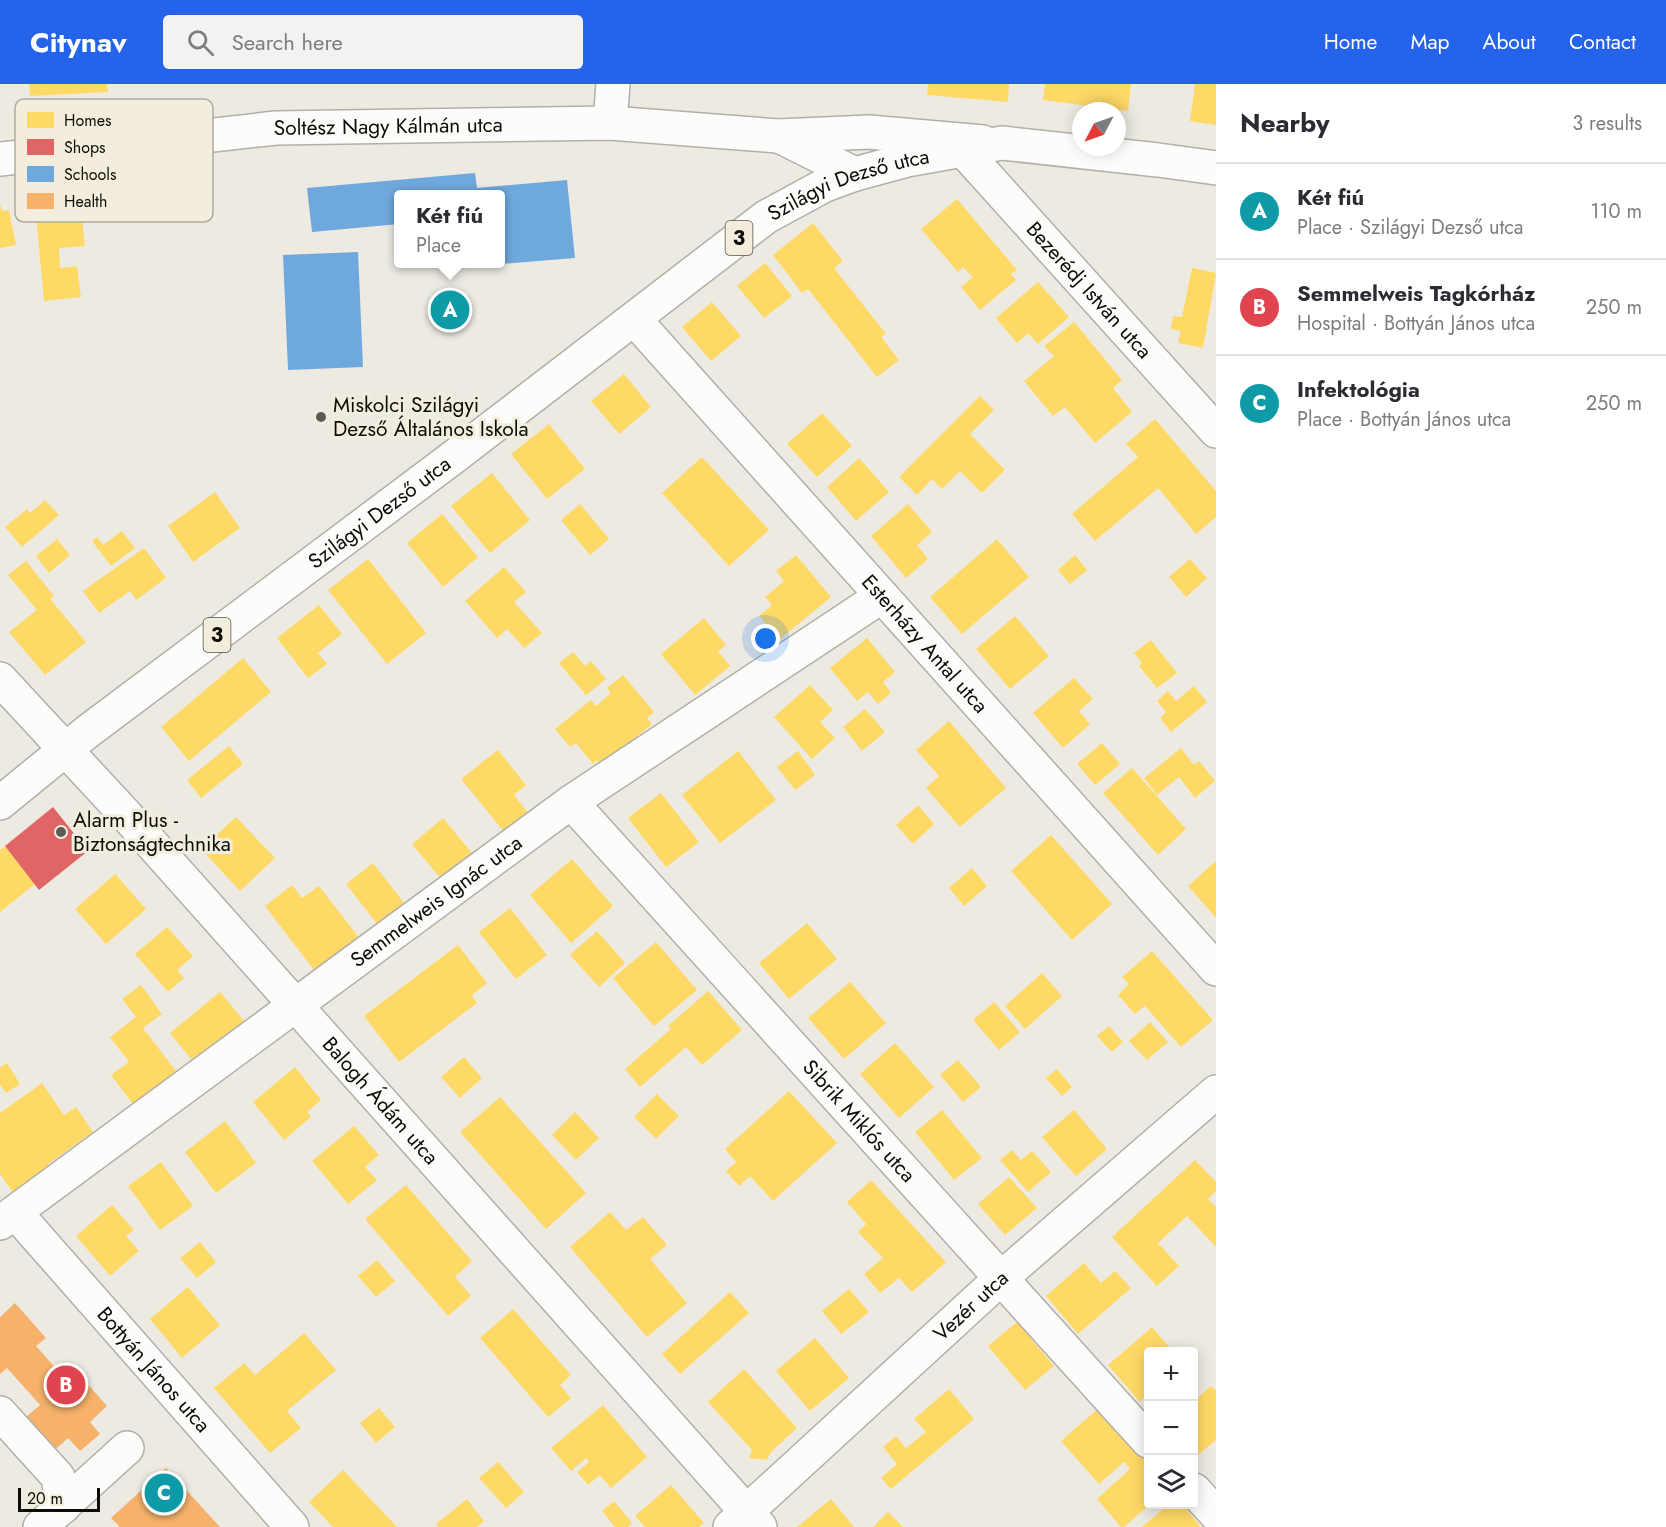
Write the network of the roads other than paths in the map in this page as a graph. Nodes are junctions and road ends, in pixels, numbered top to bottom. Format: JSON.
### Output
{"nodes":[{"id":1,"x":613,"y":84,"type":"edge"},
{"id":2,"x":610,"y":123,"type":"junction"},
{"id":3,"x":213,"y":135,"type":"edge"},
{"id":4,"x":778,"y":136,"type":"junction"},
{"id":5,"x":1002,"y":143,"type":"junction"},
{"id":6,"x":962,"y":149,"type":"junction"},
{"id":7,"x":15,"y":157,"type":"edge"},
{"id":8,"x":0,"y":159,"type":"edge"},
{"id":9,"x":1216,"y":168,"type":"edge"},
{"id":10,"x":855,"y":174,"type":"junction"},
{"id":11,"x":634,"y":319,"type":"junction"},
{"id":12,"x":1216,"y":431,"type":"edge"},
{"id":13,"x":882,"y":596,"type":"junction"},
{"id":14,"x":0,"y":679,"type":"edge"},
{"id":15,"x":66,"y":750,"type":"junction"},
{"id":16,"x":571,"y":802,"type":"junction"},
{"id":17,"x":0,"y":803,"type":"edge"},
{"id":18,"x":1216,"y":969,"type":"edge"},
{"id":19,"x":292,"y":1005,"type":"junction"},
{"id":20,"x":1216,"y":1092,"type":"edge"},
{"id":21,"x":7,"y":1217,"type":"edge"},
{"id":22,"x":1000,"y":1279,"type":"junction"},
{"id":23,"x":0,"y":1413,"type":"edge"},
{"id":24,"x":1144,"y":1436,"type":"edge"},
{"id":25,"x":127,"y":1448,"type":"dead end"},
{"id":26,"x":1198,"y":1494,"type":"edge"},
{"id":27,"x":1216,"y":1514,"type":"edge"},
{"id":28,"x":51,"y":1517,"type":"edge"},
{"id":29,"x":746,"y":1522,"type":"edge"},
{"id":30,"x":292,"y":1527,"type":"edge"}],
"edges":[{"from":1,"to":2,"type":"street"},
{"from":2,"to":3,"type":"street","name":"Soltész Nagy Kálmán utca"},
{"from":2,"to":4,"type":"street","name":"Soltész Nagy Kálmán utca"},
{"from":4,"to":5,"type":"street","name":"Soltész Nagy Kálmán utca"},
{"from":4,"to":10,"type":"street","name":"Soltész Nagy Kálmán utca"},
{"from":5,"to":6,"type":"street","number":"3"},
{"from":5,"to":9,"type":"street","number":"3"},
{"from":6,"to":10,"type":"street","name":"Szilágyi Dezső utca","number":"3"},
{"from":6,"to":12,"type":"street","name":"Bezerédj István utca"},
{"from":7,"to":8,"type":"street","name":"Soltész Nagy Kálmán utca"},
{"from":10,"to":11,"type":"street","name":"Szilágyi Dezső utca","number":"3"},
{"from":11,"to":13,"type":"street","name":"Esterházy Antal utca"},
{"from":11,"to":15,"type":"street","name":"Szilágyi Dezső utca","number":"3"},
{"from":13,"to":16,"type":"street","name":"Semmelweis Ignác utca"},
{"from":13,"to":18,"type":"street","name":"Esterházy Antal utca"},
{"from":14,"to":15,"type":"street","name":"Balogh Ádám utca"},
{"from":15,"to":17,"type":"street","name":"Szilágyi Dezső utca","number":"3"},
{"from":15,"to":19,"type":"street","name":"Balogh Ádám utca"},
{"from":16,"to":19,"type":"street","name":"Semmelweis Ignác utca"},
{"from":16,"to":22,"type":"street","name":"Sibrik Miklós utca"},
{"from":19,"to":21,"type":"street","name":"Semmelweis Ignác utca"},
{"from":19,"to":29,"type":"street","name":"Balogh Ádám utca"},
{"from":20,"to":22,"type":"street","name":"Vezér utca"},
{"from":21,"to":30,"type":"street","name":"Bottyán János utca"},
{"from":22,"to":24,"type":"street","name":"Sibrik Miklós utca"},
{"from":22,"to":29,"type":"street","name":"Vezér utca"},
{"from":23,"to":28,"type":"street"},
{"from":25,"to":28,"type":"street"},
{"from":26,"to":27,"type":"street"}]}
